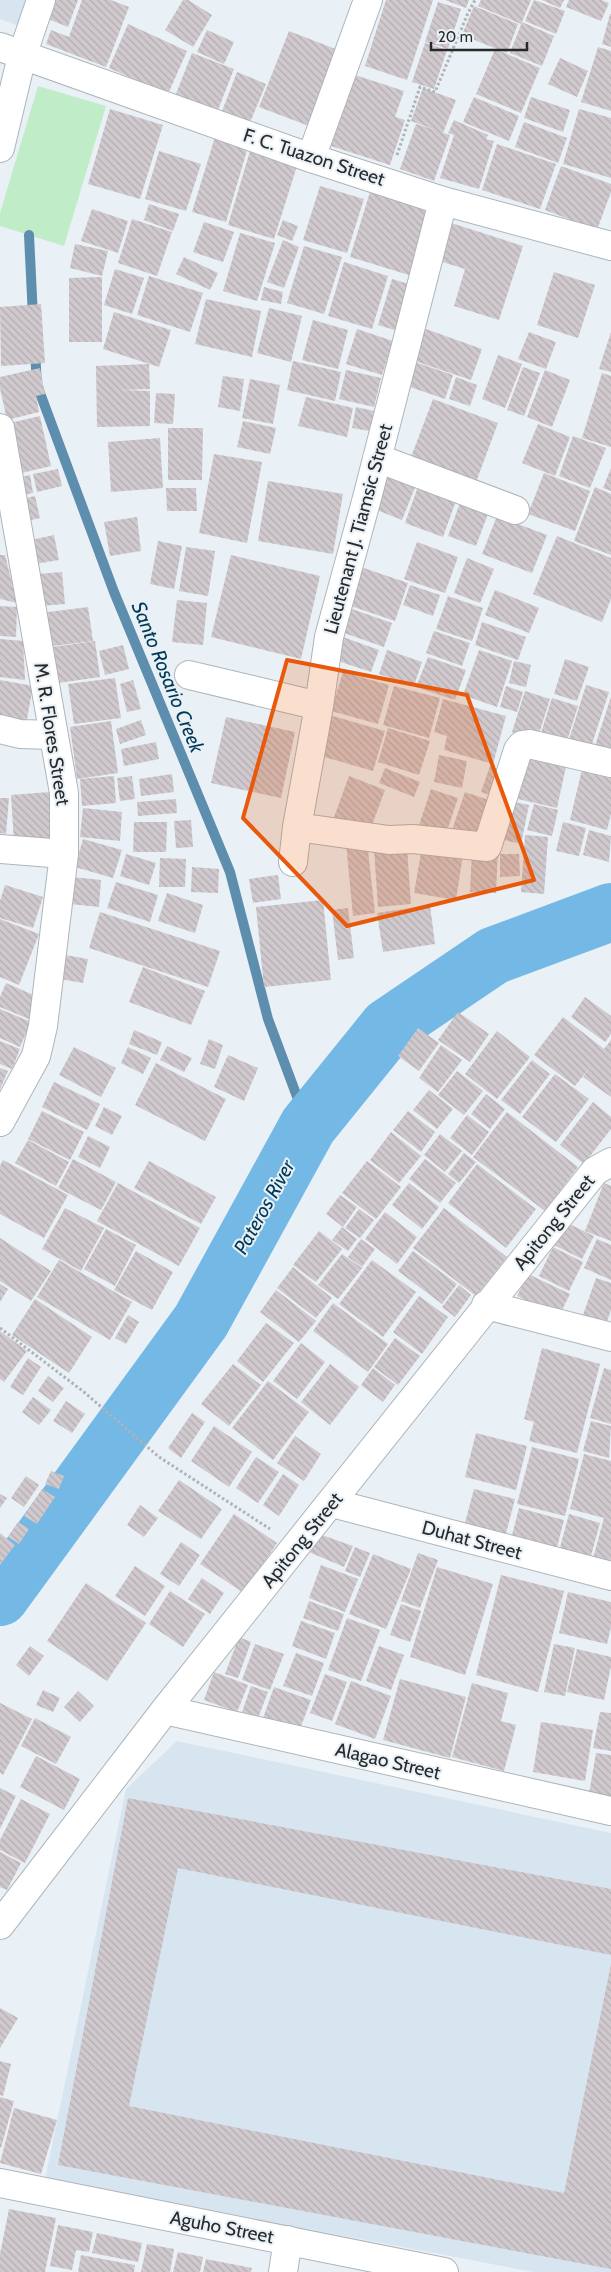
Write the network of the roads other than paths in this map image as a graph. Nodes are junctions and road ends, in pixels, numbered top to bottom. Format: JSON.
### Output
{"nodes":[{"id":1,"x":41,"y":0,"type":"edge"},
{"id":2,"x":368,"y":0,"type":"edge"},
{"id":3,"x":11,"y":51,"type":"edge"},
{"id":4,"x":0,"y":148,"type":"edge"},
{"id":5,"x":311,"y":158,"type":"junction"},
{"id":6,"x":443,"y":201,"type":"junction"},
{"id":7,"x":611,"y":246,"type":"edge"},
{"id":8,"x":0,"y":428,"type":"edge"},
{"id":9,"x":377,"y":458,"type":"junction"},
{"id":10,"x":514,"y":510,"type":"dead end"},
{"id":11,"x":190,"y":675,"type":"dead end"},
{"id":12,"x":320,"y":706,"type":"junction"},
{"id":13,"x":0,"y":729,"type":"edge"},
{"id":14,"x":53,"y":735,"type":"junction"},
{"id":15,"x":611,"y":763,"type":"edge"},
{"id":16,"x":297,"y":828,"type":"junction"},
{"id":17,"x":0,"y":850,"type":"edge"},
{"id":18,"x":64,"y":854,"type":"junction"},
{"id":19,"x":293,"y":862,"type":"dead end"},
{"id":20,"x":0,"y":1122,"type":"edge"},
{"id":21,"x":611,"y":1162,"type":"edge"},
{"id":22,"x":486,"y":1305,"type":"junction"},
{"id":23,"x":611,"y":1337,"type":"edge"},
{"id":24,"x":332,"y":1503,"type":"junction"},
{"id":25,"x":611,"y":1576,"type":"edge"},
{"id":26,"x":165,"y":1710,"type":"junction"},
{"id":27,"x":611,"y":1811,"type":"edge"},
{"id":28,"x":0,"y":1925,"type":"edge"},
{"id":29,"x":0,"y":2183,"type":"edge"},
{"id":30,"x":295,"y":2234,"type":"junction"},
{"id":31,"x":283,"y":2272,"type":"edge"},
{"id":32,"x":444,"y":2272,"type":"edge"}],
"edges":[{"from":1,"to":3,"type":"street"},
{"from":2,"to":5,"type":"street"},
{"from":3,"to":4,"type":"street"},
{"from":3,"to":5,"type":"street","name":"F. C. Tuazon Street"},
{"from":5,"to":6,"type":"street","name":"F. C. Tuazon Street"},
{"from":6,"to":7,"type":"street","name":"F. C. Tuazon Street"},
{"from":6,"to":9,"type":"street","name":"Lieutenant J. Tiamsic Street"},
{"from":8,"to":14,"type":"street","name":"M. R. Flores Street"},
{"from":9,"to":10,"type":"street"},
{"from":9,"to":12,"type":"street","name":"Lieutenant J. Tiamsic Street"},
{"from":11,"to":12,"type":"street"},
{"from":12,"to":16,"type":"street","name":"Lieutenant J. Tiamsic Street"},
{"from":13,"to":14,"type":"street"},
{"from":14,"to":18,"type":"street","name":"M. R. Flores Street"},
{"from":15,"to":16,"type":"street"},
{"from":16,"to":19,"type":"street","name":"Lieutenant J. Tiamsic Street"},
{"from":17,"to":18,"type":"street"},
{"from":18,"to":20,"type":"street","name":"M. R. Flores Street"},
{"from":21,"to":22,"type":"street","name":"Apitong Street"},
{"from":22,"to":23,"type":"street"},
{"from":22,"to":24,"type":"street","name":"Apitong Street"},
{"from":24,"to":25,"type":"street","name":"Duhat Street"},
{"from":24,"to":26,"type":"street","name":"Apitong Street"},
{"from":26,"to":27,"type":"street","name":"Alagao Street"},
{"from":26,"to":28,"type":"street","name":"Apitong Street"},
{"from":29,"to":30,"type":"street","name":"Aguho Street"},
{"from":30,"to":31,"type":"street"},
{"from":30,"to":32,"type":"street","name":"Aguho Street"}]}
